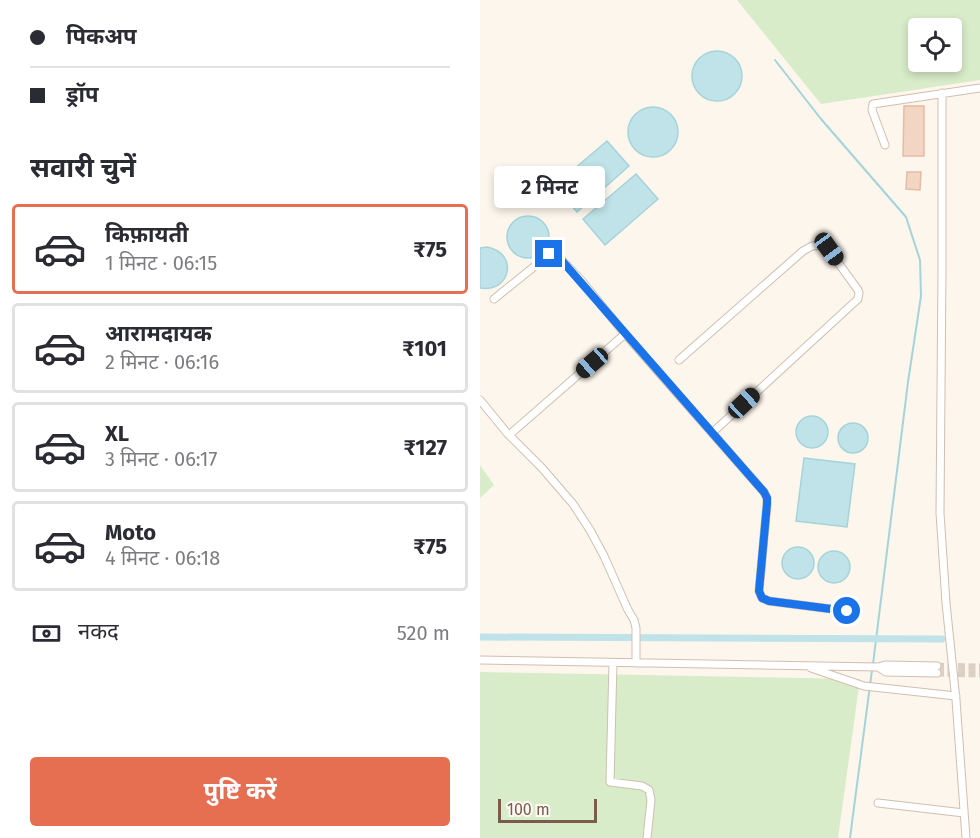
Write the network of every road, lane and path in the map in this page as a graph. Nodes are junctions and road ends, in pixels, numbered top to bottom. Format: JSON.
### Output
{"nodes":[{"id":1,"x":980,"y":88,"type":"edge"},
{"id":2,"x":942,"y":93,"type":"junction"},
{"id":3,"x":885,"y":145,"type":"dead end"},
{"id":4,"x":494,"y":298,"type":"dead end"},
{"id":5,"x":625,"y":333,"type":"junction"},
{"id":6,"x":679,"y":360,"type":"dead end"},
{"id":7,"x":480,"y":400,"type":"edge"},
{"id":8,"x":712,"y":433,"type":"junction"},
{"id":9,"x":509,"y":435,"type":"junction"},
{"id":10,"x":847,"y":611,"type":"dead end"},
{"id":11,"x":480,"y":660,"type":"edge"},
{"id":12,"x":613,"y":663,"type":"junction"},
{"id":13,"x":636,"y":663,"type":"junction"},
{"id":14,"x":803,"y":666,"type":"junction"},
{"id":15,"x":937,"y":670,"type":"tunnel mouth"},
{"id":16,"x":956,"y":696,"type":"junction"},
{"id":17,"x":878,"y":803,"type":"dead end"},
{"id":18,"x":964,"y":813,"type":"junction"},
{"id":19,"x":647,"y":838,"type":"edge"},
{"id":20,"x":966,"y":838,"type":"edge"}],
"edges":[{"from":1,"to":2,"type":"street"},
{"from":2,"to":3,"type":"street"},
{"from":2,"to":16,"type":"street"},
{"from":4,"to":5,"type":"street"},
{"from":5,"to":8,"type":"street"},
{"from":5,"to":9,"type":"street"},
{"from":6,"to":8,"type":"street"},
{"from":7,"to":9,"type":"street"},
{"from":8,"to":10,"type":"street"},
{"from":9,"to":13,"type":"street"},
{"from":11,"to":12,"type":"street"},
{"from":12,"to":13,"type":"street"},
{"from":12,"to":19,"type":"street"},
{"from":13,"to":14,"type":"street"},
{"from":14,"to":15,"type":"street"},
{"from":14,"to":16,"type":"street"},
{"from":16,"to":18,"type":"street"},
{"from":17,"to":18,"type":"street"},
{"from":18,"to":20,"type":"street"}]}
